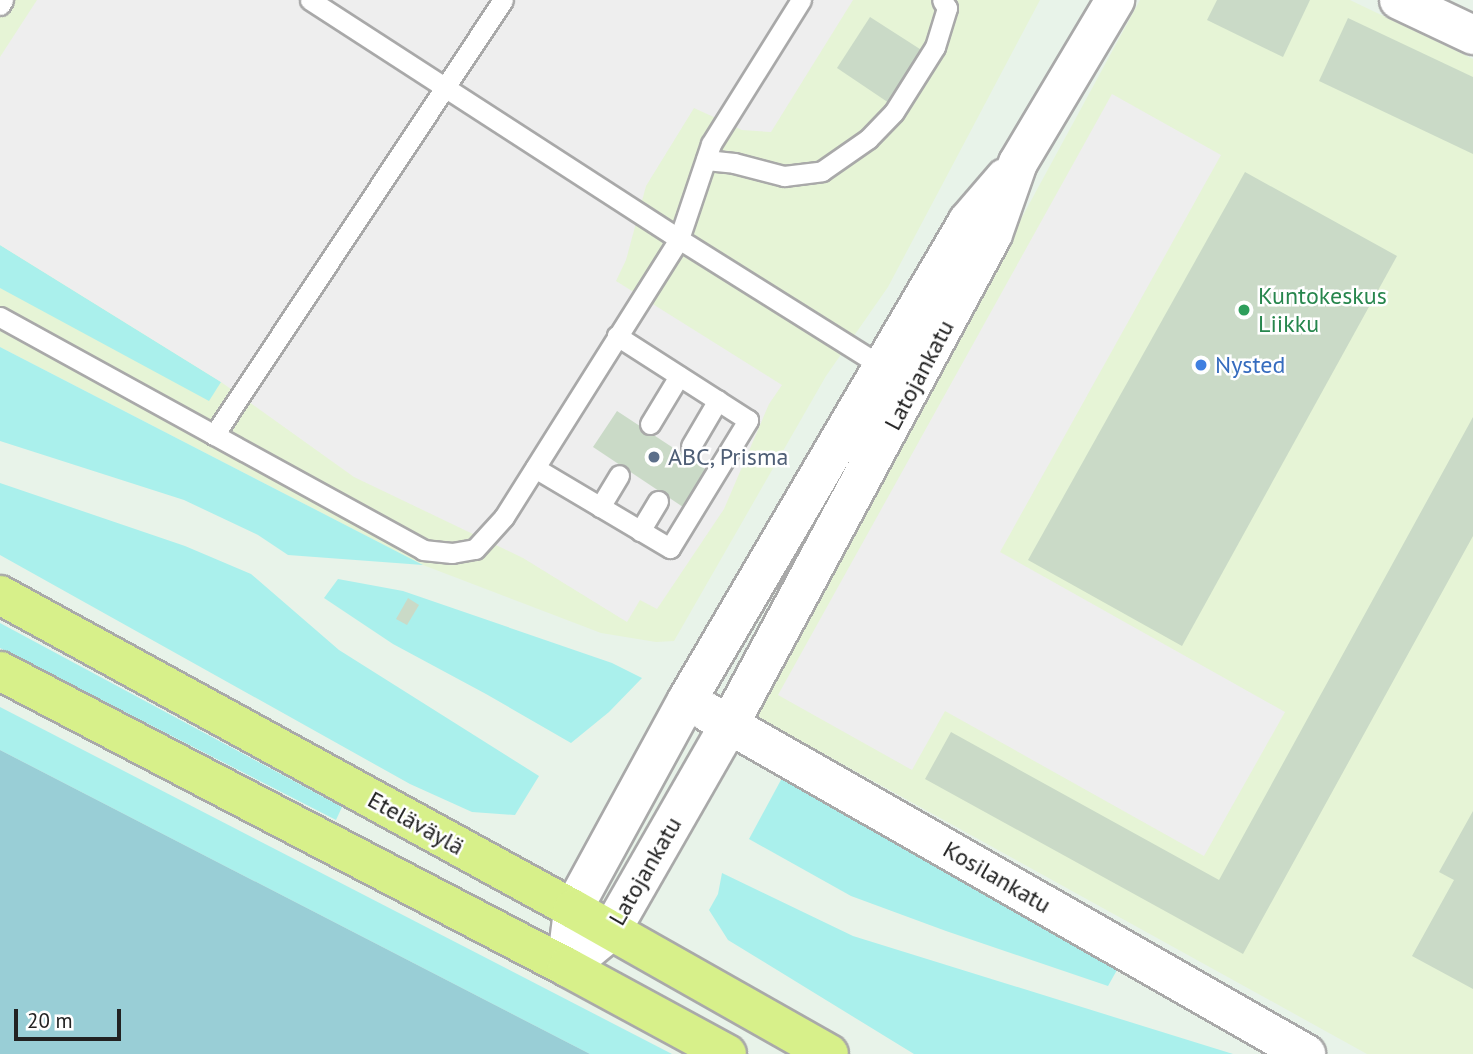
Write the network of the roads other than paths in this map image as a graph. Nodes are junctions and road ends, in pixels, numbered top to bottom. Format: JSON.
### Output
{"nodes":[{"id":1,"x":3,"y":0,"type":"edge"},
{"id":2,"x":310,"y":0,"type":"edge"},
{"id":3,"x":503,"y":0,"type":"edge"},
{"id":4,"x":800,"y":0,"type":"edge"},
{"id":5,"x":942,"y":0,"type":"edge"},
{"id":6,"x":1115,"y":0,"type":"edge"},
{"id":7,"x":1399,"y":0,"type":"edge"},
{"id":8,"x":0,"y":5,"type":"edge"},
{"id":9,"x":1473,"y":35,"type":"edge"},
{"id":10,"x":445,"y":88,"type":"junction"},
{"id":11,"x":706,"y":160,"type":"junction"},
{"id":12,"x":678,"y":239,"type":"junction"},
{"id":13,"x":0,"y":317,"type":"edge"},
{"id":14,"x":617,"y":336,"type":"junction"},
{"id":15,"x":679,"y":376,"type":"junction"},
{"id":16,"x":898,"y":376,"type":"junction"},
{"id":17,"x":718,"y":400,"type":"junction"},
{"id":18,"x":650,"y":424,"type":"dead end"},
{"id":19,"x":214,"y":435,"type":"junction"},
{"id":20,"x":691,"y":446,"type":"dead end"},
{"id":21,"x":535,"y":468,"type":"junction"},
{"id":22,"x":619,"y":475,"type":"dead end"},
{"id":23,"x":658,"y":501,"type":"dead end"},
{"id":24,"x":600,"y":507,"type":"junction"},
{"id":25,"x":640,"y":531,"type":"junction"},
{"id":26,"x":0,"y":595,"type":"edge"},
{"id":27,"x":0,"y":671,"type":"edge"},
{"id":28,"x":687,"y":700,"type":"junction"},
{"id":29,"x":729,"y":724,"type":"junction"},
{"id":30,"x":573,"y":909,"type":"junction"},
{"id":31,"x":611,"y":931,"type":"junction"},
{"id":32,"x":567,"y":967,"type":"junction"},
{"id":33,"x":727,"y":1054,"type":"edge"},
{"id":34,"x":829,"y":1054,"type":"edge"},
{"id":35,"x":1306,"y":1054,"type":"edge"}],
"edges":[{"from":1,"to":8,"type":"lane"},
{"from":2,"to":10,"type":"lane"},
{"from":3,"to":10,"type":"lane"},
{"from":4,"to":11,"type":"lane"},
{"from":5,"to":11,"type":"lane"},
{"from":6,"to":16,"type":"street","name":"Latojankatu"},
{"from":7,"to":9,"type":"street"},
{"from":10,"to":12,"type":"lane"},
{"from":10,"to":19,"type":"lane"},
{"from":11,"to":12,"type":"lane"},
{"from":12,"to":14,"type":"lane"},
{"from":12,"to":16,"type":"lane"},
{"from":13,"to":19,"type":"lane"},
{"from":14,"to":15,"type":"lane"},
{"from":14,"to":21,"type":"lane"},
{"from":15,"to":17,"type":"lane"},
{"from":15,"to":18,"type":"lane"},
{"from":16,"to":28,"type":"street","name":"Latojankatu"},
{"from":16,"to":29,"type":"street","name":"Latojankatu"},
{"from":17,"to":20,"type":"lane"},
{"from":17,"to":25,"type":"lane"},
{"from":19,"to":21,"type":"lane"},
{"from":21,"to":24,"type":"lane"},
{"from":22,"to":24,"type":"lane"},
{"from":23,"to":25,"type":"lane"},
{"from":24,"to":25,"type":"lane"},
{"from":26,"to":30,"type":"highway","name":"Eteläväylä"},
{"from":27,"to":32,"type":"highway"},
{"from":28,"to":29,"type":"street","name":"Kosilankatu"},
{"from":28,"to":30,"type":"street","name":"Latojankatu"},
{"from":29,"to":31,"type":"street","name":"Latojankatu"},
{"from":29,"to":35,"type":"street","name":"Kosilankatu"},
{"from":30,"to":31,"type":"highway","name":"Eteläväylä"},
{"from":30,"to":32,"type":"street","name":"Latojankatu"},
{"from":31,"to":32,"type":"street","name":"Latojankatu"},
{"from":31,"to":34,"type":"highway","name":"Eteläväylä"},
{"from":32,"to":33,"type":"highway"}]}
